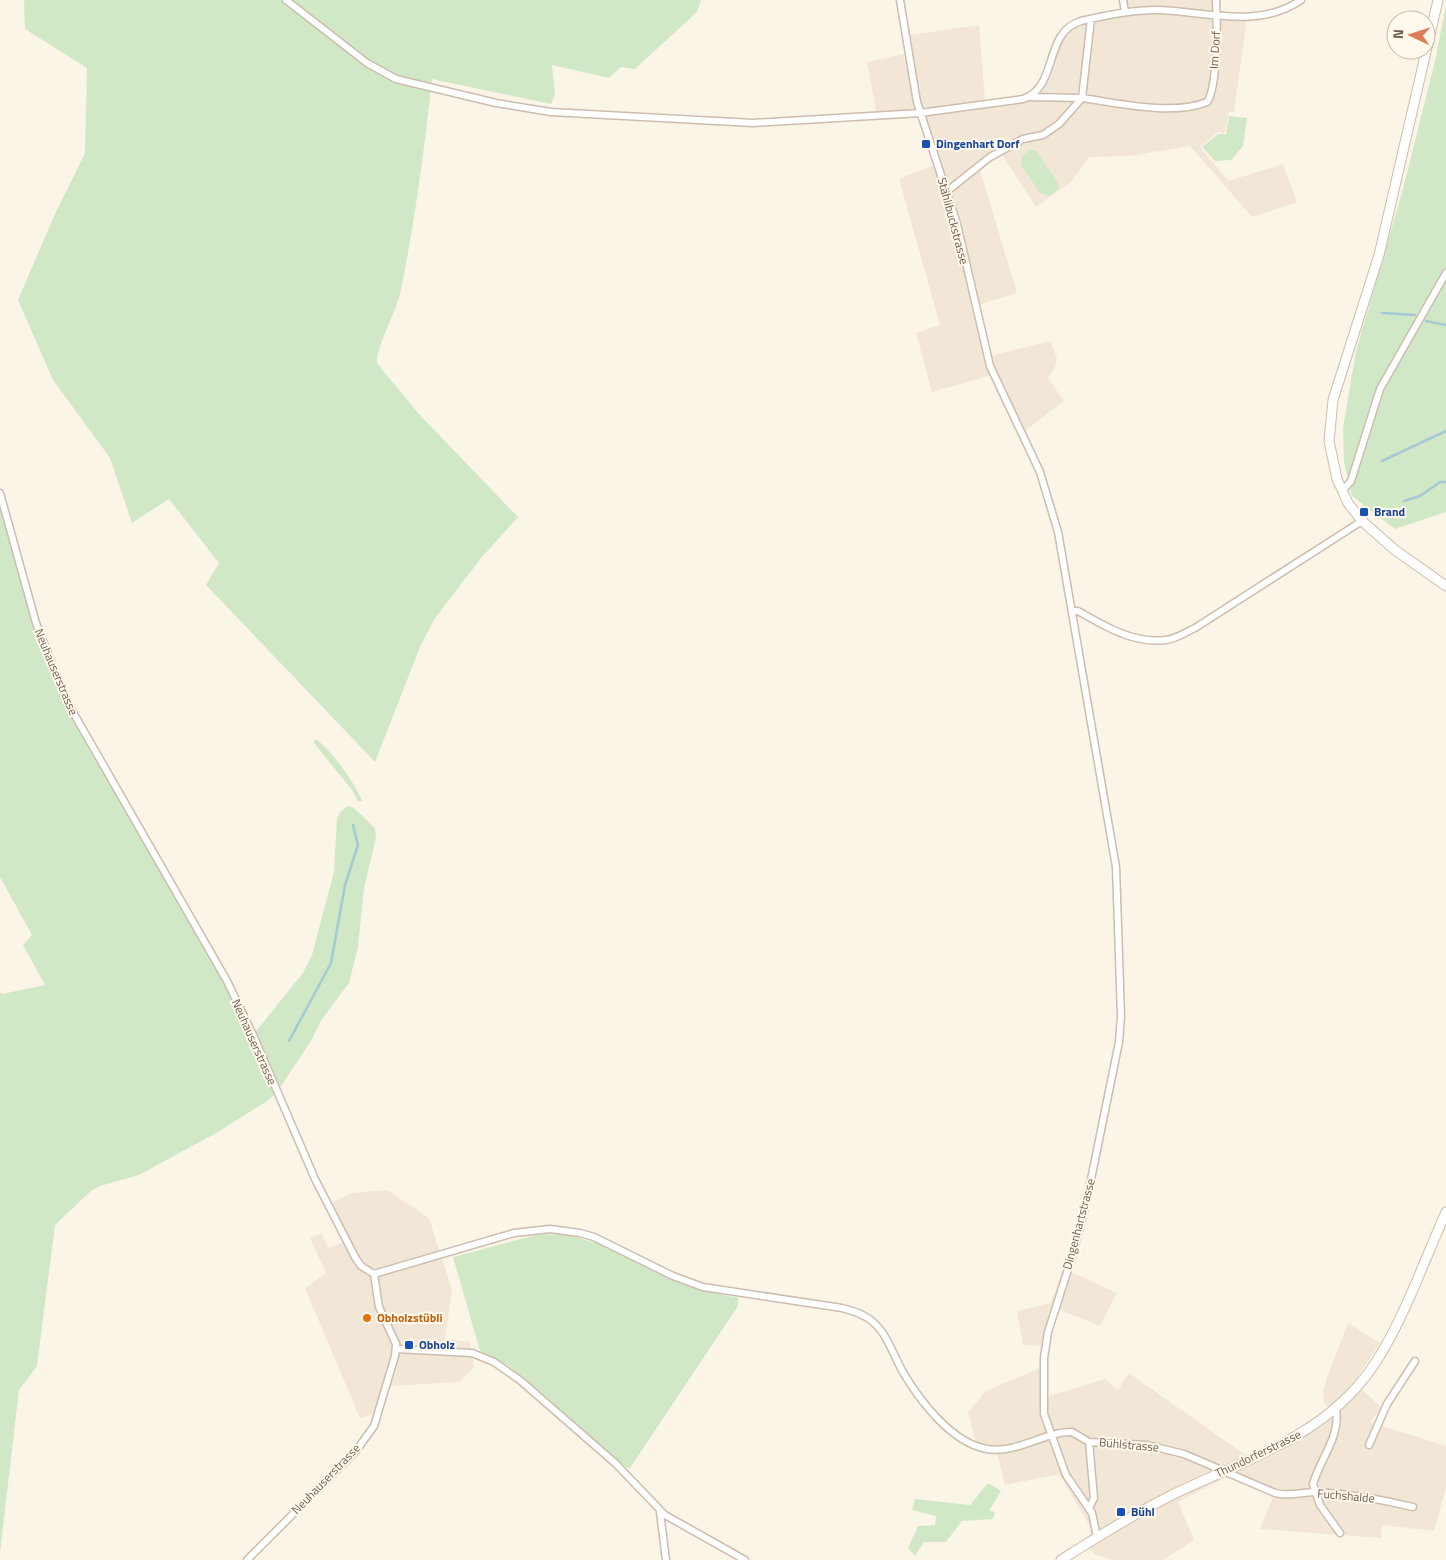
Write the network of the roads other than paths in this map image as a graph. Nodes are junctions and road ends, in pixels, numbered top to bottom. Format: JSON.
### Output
{"nodes":[{"id":1,"x":286,"y":0,"type":"edge"},
{"id":2,"x":900,"y":0,"type":"edge"},
{"id":3,"x":1123,"y":0,"type":"edge"},
{"id":4,"x":1216,"y":0,"type":"edge"},
{"id":5,"x":1301,"y":0,"type":"edge"},
{"id":6,"x":1438,"y":0,"type":"edge"},
{"id":7,"x":1125,"y":12,"type":"junction"},
{"id":8,"x":1216,"y":16,"type":"junction"},
{"id":9,"x":1091,"y":19,"type":"junction"},
{"id":10,"x":1030,"y":97,"type":"junction"},
{"id":11,"x":1082,"y":98,"type":"junction"},
{"id":12,"x":920,"y":113,"type":"junction"},
{"id":13,"x":946,"y":192,"type":"junction"},
{"id":14,"x":1446,"y":273,"type":"edge"},
{"id":15,"x":1342,"y":491,"type":"junction"},
{"id":16,"x":0,"y":493,"type":"edge"},
{"id":17,"x":1362,"y":521,"type":"junction"},
{"id":18,"x":1446,"y":586,"type":"edge"},
{"id":19,"x":1073,"y":611,"type":"junction"},
{"id":20,"x":1446,"y":1212,"type":"edge"},
{"id":21,"x":374,"y":1274,"type":"junction"},
{"id":22,"x":396,"y":1349,"type":"junction"},
{"id":23,"x":1415,"y":1361,"type":"dead end"},
{"id":24,"x":1336,"y":1409,"type":"junction"},
{"id":25,"x":1052,"y":1436,"type":"junction"},
{"id":26,"x":1089,"y":1442,"type":"junction"},
{"id":27,"x":1369,"y":1445,"type":"dead end"},
{"id":28,"x":1224,"y":1471,"type":"junction"},
{"id":29,"x":1315,"y":1492,"type":"junction"},
{"id":30,"x":1413,"y":1507,"type":"dead end"},
{"id":31,"x":1089,"y":1508,"type":"junction"},
{"id":32,"x":660,"y":1511,"type":"junction"},
{"id":33,"x":1340,"y":1533,"type":"dead end"},
{"id":34,"x":1096,"y":1537,"type":"junction"},
{"id":35,"x":247,"y":1560,"type":"edge"},
{"id":36,"x":666,"y":1560,"type":"edge"},
{"id":37,"x":745,"y":1560,"type":"edge"},
{"id":38,"x":1061,"y":1560,"type":"edge"}],
"edges":[{"from":1,"to":12,"type":"street"},
{"from":2,"to":12,"type":"street","name":"Stählibuckstrasse"},
{"from":3,"to":7,"type":"street"},
{"from":4,"to":8,"type":"street"},
{"from":5,"to":8,"type":"street"},
{"from":6,"to":15,"type":"street"},
{"from":7,"to":8,"type":"street","name":"Im Dorf"},
{"from":7,"to":9,"type":"street","name":"Im Dorf"},
{"from":8,"to":11,"type":"street","name":"Im Dorf"},
{"from":9,"to":10,"type":"street","name":"Im Dorf"},
{"from":9,"to":11,"type":"street"},
{"from":10,"to":11,"type":"street"},
{"from":10,"to":12,"type":"street"},
{"from":11,"to":13,"type":"street"},
{"from":12,"to":13,"type":"street","name":"Stählibuckstrasse"},
{"from":13,"to":19,"type":"street","name":"Stählibuckstrasse"},
{"from":14,"to":15,"type":"street"},
{"from":15,"to":17,"type":"street"},
{"from":16,"to":21,"type":"street","name":"Neuhauserstrasse"},
{"from":17,"to":18,"type":"street"},
{"from":17,"to":19,"type":"street"},
{"from":19,"to":25,"type":"street","name":"Dingenhartstrasse"},
{"from":20,"to":24,"type":"street","name":"Thundorferstrasse"},
{"from":21,"to":22,"type":"street"},
{"from":21,"to":25,"type":"street","name":"Bühlstrasse"},
{"from":22,"to":32,"type":"street"},
{"from":22,"to":35,"type":"street","name":"Neuhauserstrasse"},
{"from":23,"to":27,"type":"street"},
{"from":24,"to":28,"type":"street","name":"Thundorferstrasse"},
{"from":24,"to":29,"type":"street"},
{"from":25,"to":26,"type":"street","name":"Bühlstrasse"},
{"from":25,"to":31,"type":"street","name":"Dingenhartstrasse"},
{"from":26,"to":28,"type":"street","name":"Bühlstrasse"},
{"from":26,"to":31,"type":"street"},
{"from":28,"to":29,"type":"street","name":"Fuchshalde"},
{"from":28,"to":34,"type":"street","name":"Thundorferstrasse"},
{"from":29,"to":30,"type":"street","name":"Fuchshalde"},
{"from":29,"to":33,"type":"street"},
{"from":31,"to":34,"type":"street","name":"Dingenhartstrasse"},
{"from":32,"to":36,"type":"street"},
{"from":32,"to":37,"type":"street"},
{"from":34,"to":38,"type":"street","name":"Thundorferstrasse"}]}
